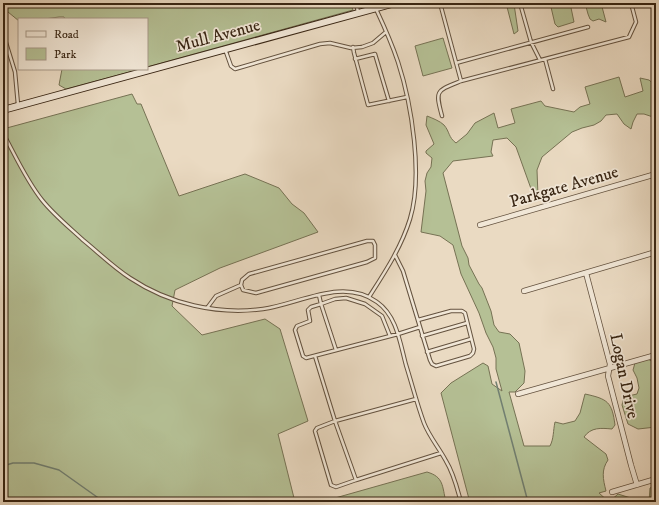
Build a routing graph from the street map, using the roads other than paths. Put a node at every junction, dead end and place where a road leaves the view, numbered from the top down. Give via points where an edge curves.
1 (356, 3) edge
2 (395, 3) edge
3 (440, 3) edge
4 (520, 3) edge
5 (631, 3) edge
6 (376, 8) junction
7 (359, 13) junction
8 (588, 27) dead end
9 (386, 32) junction
10 (3, 33) edge
11 (531, 42) junction
12 (353, 47) junction
13 (224, 49) junction
14 (355, 59) junction
15 (545, 59) junction
16 (540, 60) junction
17 (456, 63) junction
18 (461, 81) junction
19 (4, 89) edge
20 (553, 89) dead end
21 (3, 94) edge
22 (407, 97) junction
23 (389, 101) junction
24 (18, 106) junction
25 (3, 110) edge
26 (442, 116) dead end
27 (3, 133) edge
28 (656, 174) edge
29 (480, 225) dead end
30 (656, 252) edge
31 (395, 255) junction
32 (586, 273) junction
33 (241, 285) junction
34 (524, 292) dead end
35 (319, 295) junction
36 (370, 297) junction
37 (321, 304) junction
38 (206, 308) junction
39 (418, 320) junction
40 (467, 323) junction
41 (420, 327) junction
42 (398, 334) junction
43 (390, 336) junction
44 (422, 336) junction
45 (471, 339) junction
46 (336, 350) junction
47 (427, 352) junction
48 (656, 355) edge
49 (315, 356) junction
50 (610, 368) junction
51 (518, 394) dead end
52 (416, 398) junction
53 (336, 421) junction
54 (441, 453) junction
55 (656, 479) edge
56 (356, 480) junction
57 (637, 484) junction
58 (612, 492) dead end
59 (461, 502) edge

1 - 7 lane
2 - 6 street, Mull Avenue
3 - 17 lane
4 - 11 lane
5 - 15 lane via 636,22 629,37
6 - 7 street, Mull Avenue
6 - 9 lane
7 - 13 street, Mull Avenue
8 - 11 lane
9 - 12 lane via 373,43
9 - 22 lane via 398,62
10 - 24 lane via 15,72
11 - 16 lane
11 - 17 lane
12 - 13 lane via 320,44 235,69 231,66
12 - 14 lane
13 - 24 street, Mull Avenue
14 - 23 lane via 368,105
14 - 23 lane via 375,54
15 - 16 lane
15 - 20 lane
16 - 18 lane
17 - 18 lane
18 - 26 lane via 444,88 438,94
19 - 21 lane
22 - 23 lane
22 - 31 lane via 416,171 410,217
24 - 25 street, Mull Avenue
27 - 38 lane via 42,200 102,257 129,278 154,292 176,301
28 - 29 street, Parkgate Avenue
30 - 32 street
31 - 36 lane
31 - 39 lane via 403,271
32 - 34 street
32 - 50 street, Logan Drive
33 - 33 lane via 242,280 249,274 367,241 373,241 376,245 375,258 367,262 256,293 243,290
33 - 38 lane via 216,296
35 - 36 lane via 353,291
35 - 37 lane
35 - 38 lane via 251,310
36 - 42 lane via 385,308
37 - 43 lane via 346,298 365,304 382,316
37 - 46 lane
37 - 49 lane via 308,310 310,321 297,326 295,330 302,356
39 - 40 lane via 456,310 464,313
39 - 41 lane
40 - 44 lane
40 - 45 lane
41 - 42 lane
41 - 44 lane
42 - 43 lane
42 - 52 lane
43 - 46 lane
44 - 47 lane
45 - 47 lane
45 - 47 lane via 474,349 470,356 436,366 432,364
46 - 49 lane
48 - 50 street
49 - 53 lane
50 - 51 street
50 - 57 street, Logan Drive via 608,376
52 - 53 lane
52 - 54 lane via 424,424
53 - 56 lane
53 - 56 lane via 315,430 331,485 336,487
54 - 56 lane
54 - 59 lane via 456,483
55 - 57 street
57 - 58 street

